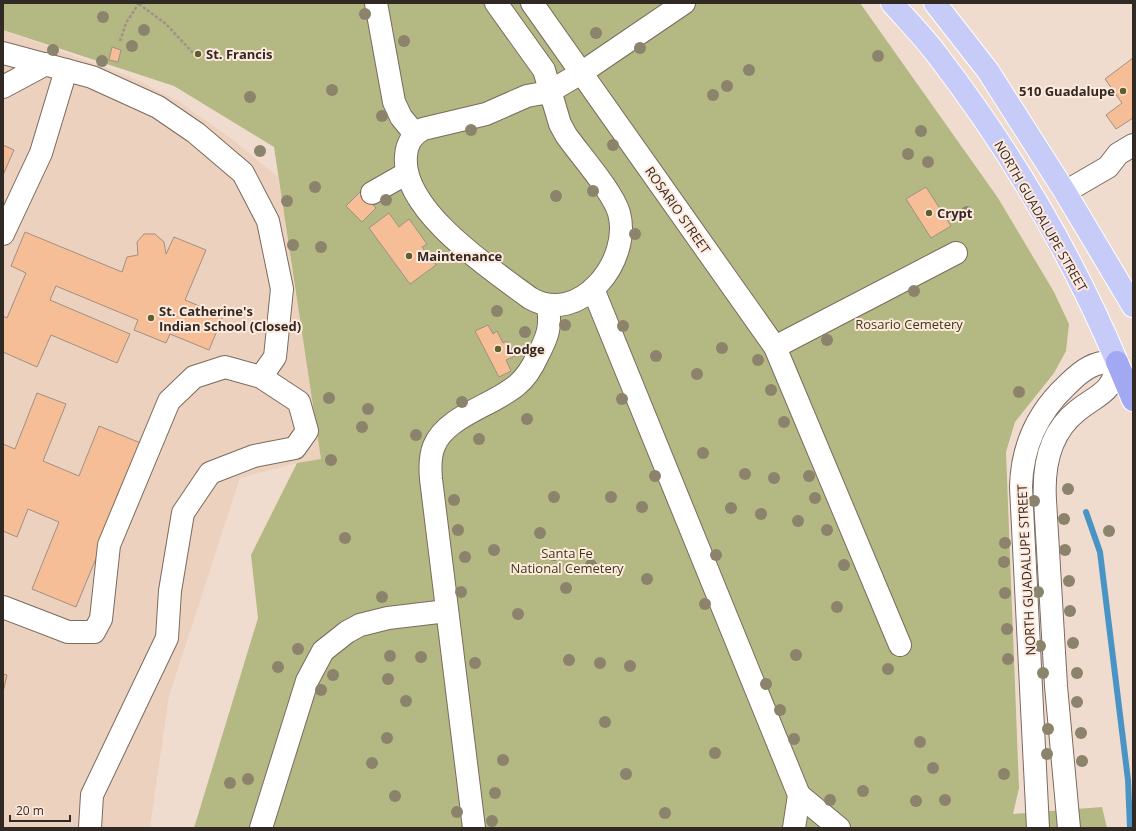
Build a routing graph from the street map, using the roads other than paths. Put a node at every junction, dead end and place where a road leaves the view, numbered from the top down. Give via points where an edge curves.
1 (376, 3) edge
2 (496, 3) edge
3 (532, 3) edge
4 (684, 3) edge
5 (892, 3) edge
6 (935, 3) edge
7 (3, 53) edge
8 (56, 67) junction
9 (581, 73) junction
10 (3, 87) edge
11 (549, 92) junction
12 (415, 134) junction
13 (1133, 145) edge
14 (407, 173) junction
15 (1065, 192) junction
16 (372, 193) dead end
17 (3, 234) edge
18 (956, 253) dead end
19 (594, 289) junction
20 (548, 306) junction
21 (1133, 306) edge
22 (775, 347) junction
23 (1125, 357) edge
24 (260, 377) junction
25 (1133, 400) edge
26 (3, 607) edge
27 (447, 611) junction
28 (900, 645) dead end
29 (1064, 780) junction
30 (1036, 782) junction
31 (798, 795) junction
32 (90, 828) edge
33 (261, 828) edge
34 (474, 828) edge
35 (794, 828) edge
36 (840, 828) edge
37 (1038, 828) edge
38 (1069, 828) edge

1 - 12 street via 394,102 401,117
2 - 11 street via 544,70
3 - 9 street, ROSARIO STREET
4 - 9 street
5 - 23 main road, NORTH GUADALUPE STREET via 938,55 1012,162
6 - 15 main road via 988,71
7 - 8 street
8 - 10 street
8 - 17 street via 41,153
8 - 24 street via 92,77 158,107 196,133 243,173 268,221 282,288 275,357
9 - 11 street
9 - 22 street, ROSARIO STREET
11 - 12 street via 527,96 486,114 433,126
11 - 19 street via 566,135 614,200 619,213 620,238 614,260 602,281
12 - 14 street via 406,152
13 - 15 street via 1118,154 1108,167
14 - 16 street
14 - 20 street via 423,205 460,246 530,298
15 - 21 main road
18 - 22 street
19 - 20 street via 572,302
19 - 31 street
20 - 27 street via 549,333 527,376 509,392 456,421 434,445 431,479
22 - 28 street, ROSARIO STREET
23 - 25 highway
23 - 29 street, NORTH GUADALUPE STREET via 1109,388 1076,411 1058,431 1045,470 1052,638
23 - 30 street, NORTH GUADALUPE STREET via 1089,366 1057,394 1035,425 1023,460 1021,488
24 - 26 street via 225,367 194,377 169,401 109,545 101,619 94,632 68,632
24 - 32 street via 299,402 306,431 295,448 254,456 210,473 183,513 170,591 167,638 92,795
27 - 33 street via 388,618 360,625 347,632 324,652 307,681
27 - 34 street
29 - 30 street
29 - 38 street, NORTH GUADALUPE STREET
30 - 37 street, NORTH GUADALUPE STREET
31 - 35 street
31 - 36 street

